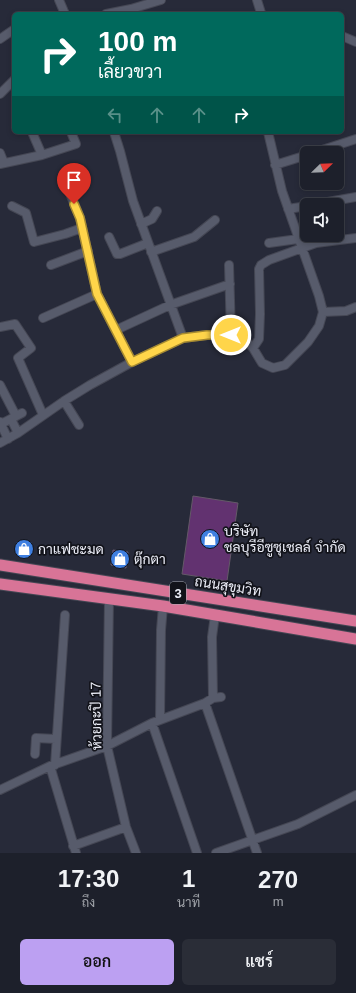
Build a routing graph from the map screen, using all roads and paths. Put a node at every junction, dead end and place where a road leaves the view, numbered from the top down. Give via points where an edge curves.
1 (59, 0) edge
2 (162, 0) edge
3 (257, 0) edge
4 (145, 5) junction
5 (64, 12) edge
6 (116, 12) edge
7 (147, 12) edge
8 (261, 12) edge
9 (12, 31) edge
10 (344, 37) edge
11 (0, 39) edge
12 (356, 42) edge
13 (12, 85) edge
14 (0, 94) edge
15 (33, 134) edge
16 (71, 134) edge
17 (115, 134) edge
18 (268, 134) edge
19 (356, 139) edge
20 (334, 146) edge
21 (0, 153) edge
22 (42, 155) junction
23 (300, 157) edge
24 (2, 164) edge
25 (275, 165) junction
26 (63, 176) dead end
27 (356, 197) edge
28 (344, 199) edge
29 (12, 206) dead end
30 (300, 207) edge
31 (288, 209) junction
32 (157, 211) dead end
33 (215, 220) dead end
34 (141, 224) junction
35 (82, 228) junction
36 (109, 237) dead end
37 (356, 238) edge
38 (298, 239) junction
39 (148, 243) junction
40 (269, 243) dead end
41 (302, 248) junction
42 (88, 251) junction
43 (151, 252) junction
44 (51, 265) dead end
45 (229, 265) dead end
46 (230, 284) junction
47 (97, 294) junction
48 (170, 304) junction
49 (356, 307) edge
50 (323, 312) junction
51 (43, 318) dead end
52 (0, 326) edge
53 (116, 330) junction
54 (231, 335) junction
55 (183, 338) junction
56 (253, 348) junction
57 (132, 362) junction
58 (0, 386) edge
59 (64, 401) junction
60 (43, 415) junction
61 (16, 416) junction
62 (0, 423) edge
63 (79, 425) dead end
64 (18, 433) junction
65 (8, 439) junction
66 (0, 443) edge
67 (0, 565) edge
68 (0, 584) edge
69 (109, 598) junction
70 (163, 606) junction
71 (66, 615) dead end
72 (215, 615) junction
73 (356, 621) edge
74 (356, 639) edge
75 (204, 703) junction
76 (160, 719) junction
77 (152, 723) junction
78 (56, 739) junction
79 (107, 746) junction
80 (35, 754) dead end
81 (52, 765) junction
82 (0, 790) edge
83 (356, 795) edge
84 (126, 827) junction
85 (252, 840) junction
86 (74, 849) edge
87 (136, 853) edge
88 (197, 853) edge
89 (216, 853) edge
90 (256, 853) edge

1 - 5 street
2 - 4 street
3 - 8 street
4 - 6 street
4 - 7 street
9 - 11 street
10 - 12 street
13 - 14 street
15 - 22 street
16 - 22 street via 76,144
17 - 34 street
18 - 25 street
19 - 20 street
21 - 24 street
22 - 24 street
23 - 25 street
25 - 31 street
26 - 35 street
27 - 28 street
29 - 35 street via 26,213 34,242
30 - 31 street
31 - 38 street
32 - 34 street via 152,219
33 - 43 street via 194,237
34 - 39 street
35 - 42 street
36 - 39 street via 117,254
37 - 41 street via 316,243
38 - 40 street
38 - 41 street
39 - 43 street
41 - 50 street
41 - 56 street via 269,260 259,269 259,339
42 - 44 street
42 - 47 street
43 - 48 street
45 - 46 street
46 - 48 street
46 - 54 street
47 - 51 street
47 - 53 street
48 - 53 street
48 - 55 street
49 - 50 street via 346,311
50 - 56 street via 319,326 308,342 285,365 273,368 262,363
52 - 60 street via 15,324 31,348 18,358
53 - 57 street
54 - 55 street
54 - 56 street via 243,338
55 - 57 street
57 - 59 street
58 - 61 street
59 - 60 street
59 - 63 street
60 - 64 street
61 - 62 street
61 - 64 street
62 - 65 street
64 - 65 street
65 - 66 street
67 - 73 highway, ถนนสุขุมวิท / 3
68 - 69 highway, 3
69 - 70 highway, 3
69 - 79 street, ห้วยกะปิ 17
70 - 72 highway, 3
70 - 76 street
71 - 78 street
72 - 74 highway, 3
72 - 75 street via 212,637 217,697
75 - 76 street
75 - 85 street
76 - 77 street
77 - 79 street
77 - 88 street
78 - 80 street via 36,738
78 - 81 street
79 - 81 street
79 - 84 street, ห้วยกะปิ 17
81 - 82 street
81 - 86 street
83 - 85 street via 298,824
84 - 86 street
84 - 87 street, ห้วยกะปิ 17
85 - 89 street
85 - 90 street

